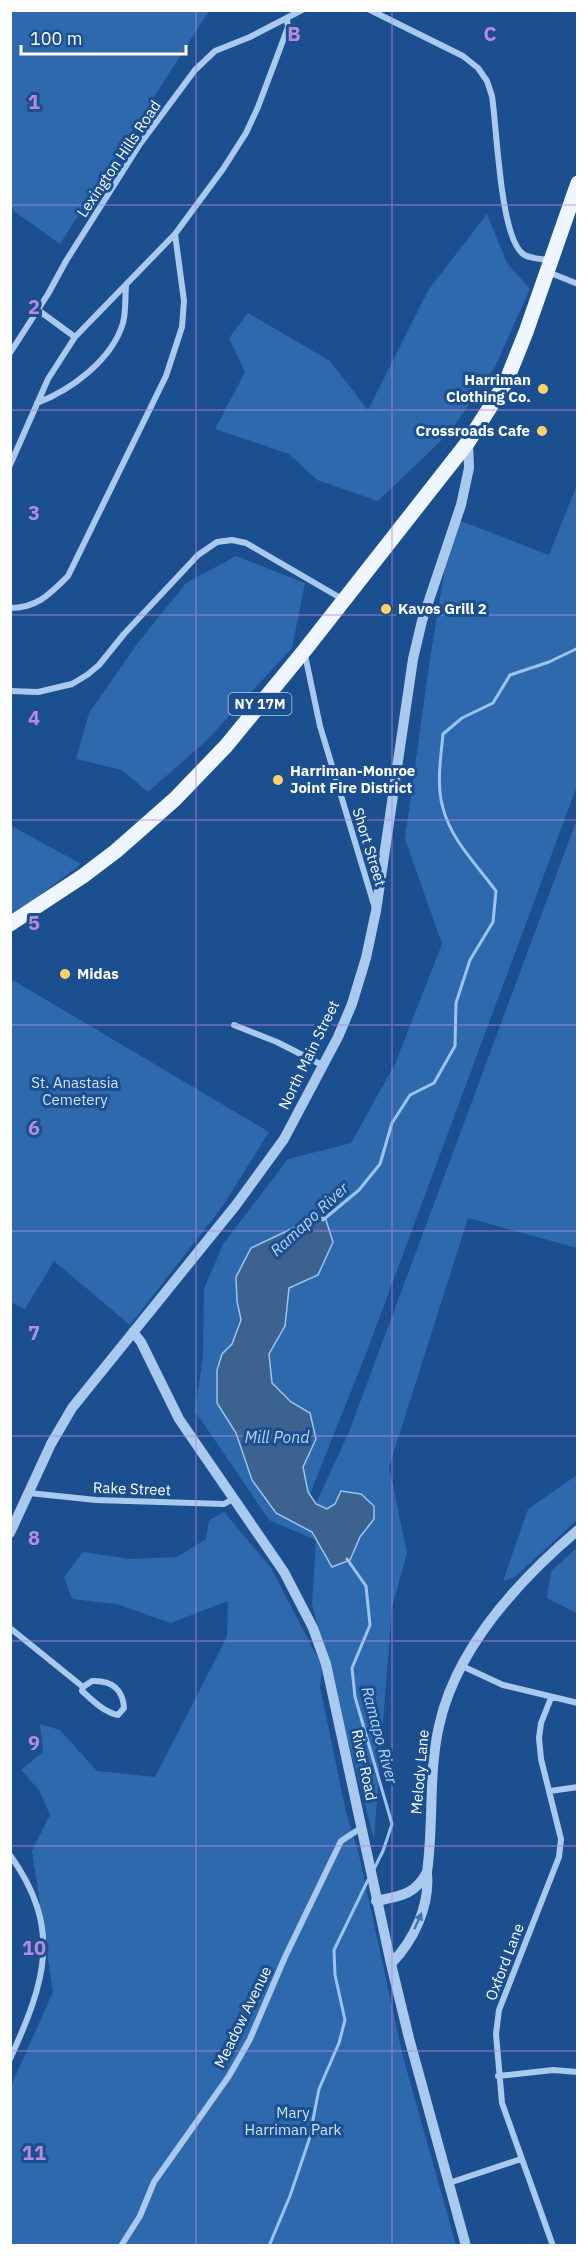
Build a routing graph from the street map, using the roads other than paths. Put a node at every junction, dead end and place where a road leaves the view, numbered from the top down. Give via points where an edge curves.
1 (302, 10) edge
2 (370, 10) edge
3 (287, 20) junction
4 (578, 183) edge
5 (175, 234) junction
6 (549, 266) junction
7 (578, 284) edge
8 (126, 286) junction
9 (38, 310) junction
10 (75, 337) junction
11 (10, 353) edge
12 (37, 403) junction
13 (468, 442) junction
14 (10, 465) edge
15 (344, 600) junction
16 (10, 608) edge
17 (304, 651) junction
18 (10, 691) edge
19 (376, 910) junction
20 (10, 924) edge
21 (234, 1026) dead end
22 (324, 1066) junction
23 (133, 1332) junction
24 (29, 1493) junction
25 (233, 1499) junction
26 (578, 1530) edge
27 (10, 1533) edge
28 (10, 1628) edge
29 (462, 1666) junction
30 (83, 1687) junction
31 (551, 1698) junction
32 (578, 1703) edge
33 (578, 1787) edge
34 (550, 1791) junction
35 (361, 1828) junction
36 (10, 1855) edge
37 (428, 1872) junction
38 (376, 1900) junction
39 (391, 1964) junction
40 (10, 2059) edge
41 (578, 2072) edge
42 (498, 2076) junction
43 (521, 2159) junction
44 (449, 2183) junction
45 (121, 2246) edge
46 (466, 2246) edge
47 (553, 2246) edge

1 - 3 street, Lexington Hills Road
2 - 6 street via 463,56 478,68 492,96 509,229 524,255
3 - 5 street via 288,27 246,133
3 - 9 street, Lexington Hills Road via 215,51 195,70 140,144
4 - 6 main road, NY 17M
5 - 8 street
5 - 16 street via 184,301 182,327 166,376 68,576 36,604
6 - 7 street
6 - 13 main road, NY 17M via 506,382
8 - 10 street
8 - 12 street via 124,321 107,352 66,390
9 - 10 street
9 - 11 street, Lexington Hills Road
10 - 12 street
12 - 14 street
13 - 15 main road, NY 17M
13 - 19 street, North Main Street via 470,468 461,505 413,659
15 - 17 main road, NY 17M
15 - 18 street via 246,543 217,542 198,555 87,675 72,684 38,692
17 - 19 street, Short Street via 320,726
17 - 20 main road, NY 17M via 226,746 175,799 82,876
19 - 22 street, North Main Street via 352,1004
21 - 22 street
22 - 23 street, North Main Street via 284,1139
23 - 24 street, North Main Street via 72,1408
23 - 25 street, River Road via 178,1419
24 - 25 street, Rake Street via 224,1504
24 - 27 street, North Main Street
25 - 35 street, River Road via 284,1572 313,1628 326,1664
26 - 29 street, Melody Lane via 547,1556 490,1620
28 - 30 street
29 - 31 street via 503,1684
29 - 37 street, Melody Lane via 439,1726
30 - 30 street via 102,1681 114,1686 123,1697 124,1708 118,1715 111,1713 82,1691
31 - 32 street
31 - 34 street, Oxford Lane via 539,1738
33 - 34 street
34 - 42 street, Oxford Lane via 561,1839 559,1857 499,2010
35 - 38 street, River Road
35 - 45 street, Meadow Avenue via 341,1841 250,2039 229,2076 154,2182 140,2216
36 - 40 street via 36,1899 42,1924 43,1962 34,2003
37 - 38 street via 421,1885 411,1892
39 -> 37 street, Melody Lane via 404,1950 424,1908
38 - 39 street, River Road
39 - 44 street, River Road
41 - 42 street via 553,2070
42 - 43 street, Oxford Lane via 502,2103
43 - 44 street
43 - 47 street, Oxford Lane
44 - 46 street, River Road

